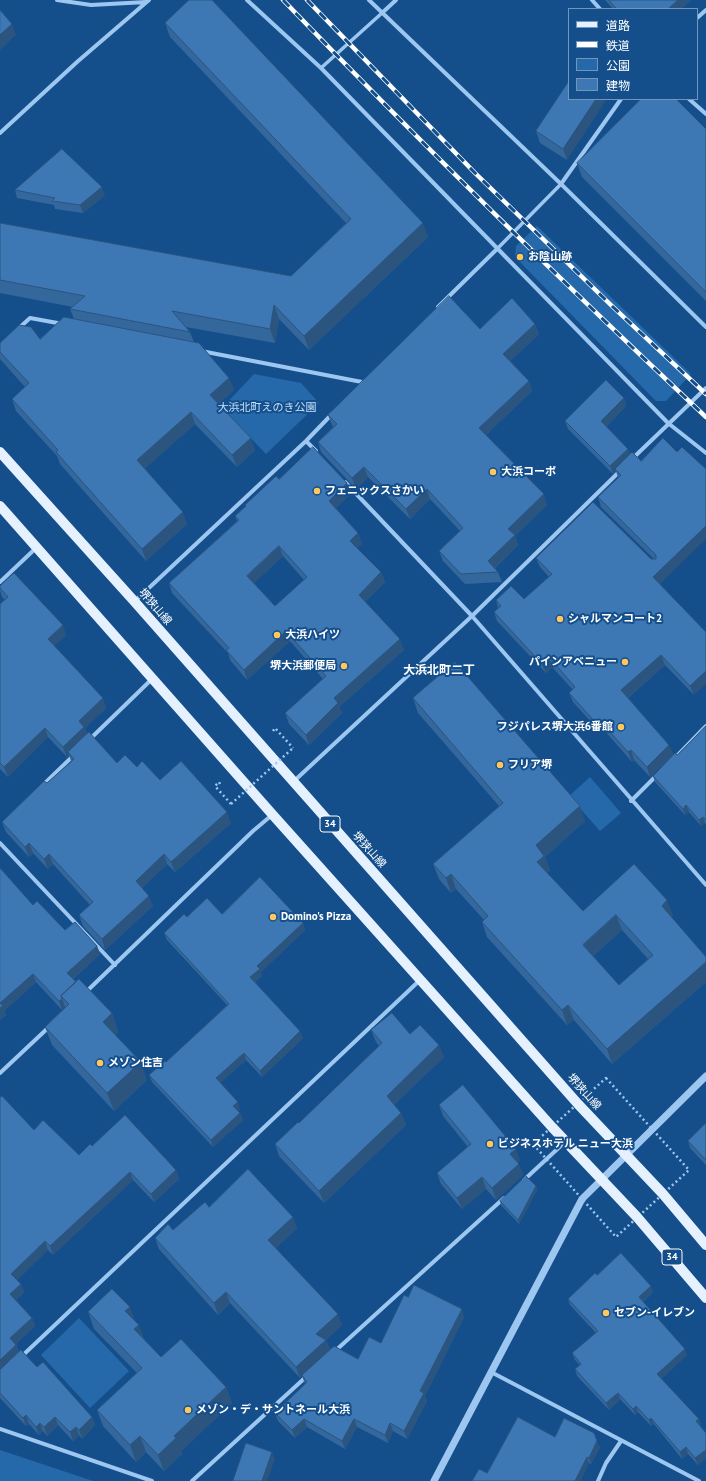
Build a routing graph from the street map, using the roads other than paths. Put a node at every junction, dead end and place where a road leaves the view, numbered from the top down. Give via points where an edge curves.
1 (57, 0) edge
2 (246, 0) edge
3 (369, 0) edge
4 (396, 0) edge
5 (592, 0) edge
6 (148, 1) edge
7 (599, 8) edge
8 (706, 10) edge
9 (382, 13) junction
10 (698, 17) edge
11 (321, 68) junction
12 (620, 100) edge
13 (690, 100) edge
14 (706, 114) edge
15 (0, 133) edge
16 (561, 184) junction
17 (497, 249) junction
18 (435, 310) edge
19 (69, 325) edge
20 (706, 327) edge
21 (15, 331) edge
22 (192, 349) edge
23 (368, 376) edge
24 (362, 382) junction
25 (357, 387) edge
26 (706, 388) edge
27 (337, 408) edge
28 (668, 424) junction
29 (306, 441) junction
30 (0, 452) edge
31 (706, 453) edge
32 (322, 458) edge
33 (629, 462) edge
34 (623, 467) edge
35 (344, 480) edge
36 (0, 506) edge
37 (36, 547) junction
38 (0, 582) edge
39 (134, 601) junction
40 (472, 616) junction
41 (152, 680) junction
42 (706, 726) edge
43 (84, 745) edge
44 (78, 750) edge
45 (674, 758) edge
46 (658, 774) edge
47 (292, 782) junction
48 (39, 789) edge
49 (631, 801) junction
50 (272, 814) junction
51 (0, 843) edge
52 (706, 885) edge
53 (116, 965) junction
54 (421, 980) junction
55 (81, 997) edge
56 (52, 1024) edge
57 (0, 1073) edge
58 (706, 1076) edge
59 (566, 1141) junction
60 (626, 1155) junction
61 (602, 1179) junction
62 (523, 1181) edge
63 (511, 1192) edge
64 (706, 1245) edge
65 (706, 1298) edge
66 (328, 1358) edge
67 (17, 1360) edge
68 (491, 1372) junction
69 (310, 1374) edge
70 (0, 1429) edge
71 (621, 1441) junction
72 (152, 1481) edge
73 (192, 1481) edge
74 (434, 1481) edge
75 (598, 1481) edge
76 (699, 1481) edge

1 - 6 street via 91,5
2 - 11 street
3 - 9 street
4 - 9 street
5 - 7 street
6 - 15 street
8 - 10 street
9 - 11 street
9 - 16 street
11 - 17 street
12 - 16 street
13 - 14 street
16 - 17 street
16 - 20 street
17 - 18 street
17 - 28 street
19 - 21 street via 30,318
22 - 24 street
23 - 24 street
24 - 25 street
26 - 28 street
27 - 29 street
28 - 31 street
28 - 33 street
29 - 32 street
29 - 39 street
30 - 39 main road, 堺狭山線 / 34
34 - 40 street
35 - 40 street
36 - 37 main road, 34
37 - 38 street
37 - 41 main road, 34
39 - 47 main road, 堺狭山線 / 34
40 - 47 street
40 - 49 street
41 - 43 street
41 - 50 main road, 34
42 - 45 street
44 - 48 street
46 - 49 street
47 - 60 main road, 堺狭山線 / 34
49 - 52 street
50 - 53 street
50 - 54 main road, 34
51 - 53 street
53 - 55 street
54 - 59 main road, 34
54 - 67 street
56 - 57 street
58 - 60 street
59 - 61 main road, 34
59 - 62 street
60 - 61 street
60 - 64 main road, 堺狭山線 / 34
61 - 65 main road, 34
61 - 68 street via 582,1199
63 - 66 street
68 - 71 street
68 - 74 street
69 - 73 street
70 - 72 street
71 - 75 street via 606,1463
71 - 76 street

